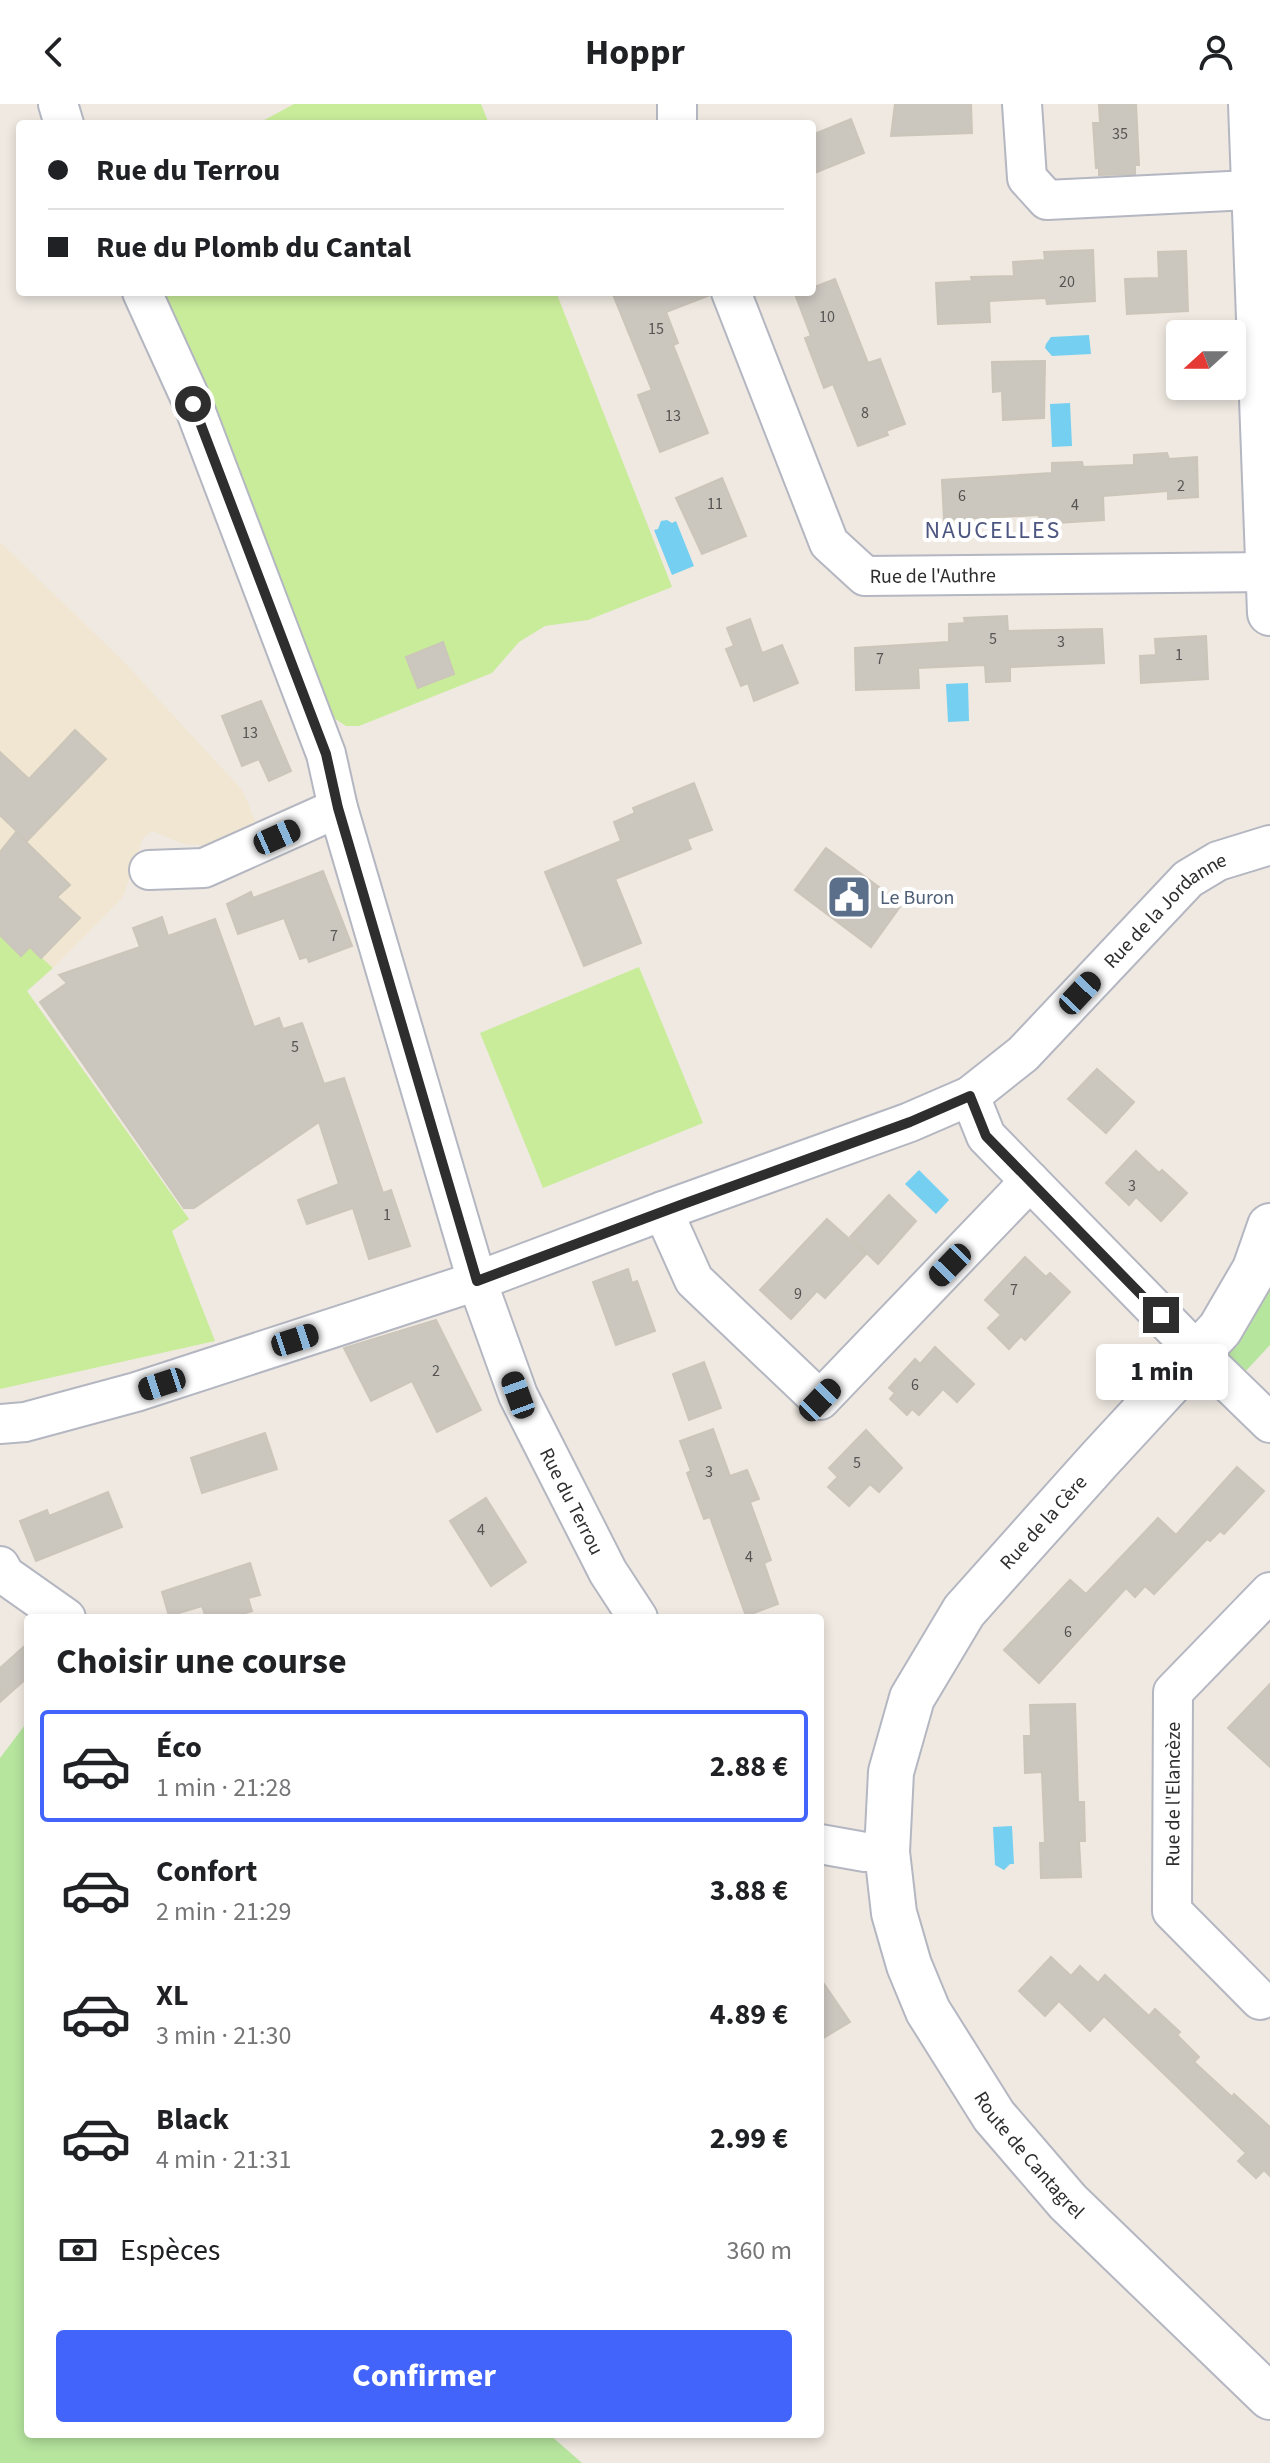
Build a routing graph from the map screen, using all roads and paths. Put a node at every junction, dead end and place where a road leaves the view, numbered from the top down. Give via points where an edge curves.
1 (1022, 104) edge
2 (1251, 104) edge
3 (1262, 190) edge
4 (144, 296) edge
5 (733, 296) edge
6 (1270, 572) edge
7 (1270, 613) edge
8 (338, 808) junction
9 (1270, 845) edge
10 (149, 870) dead end
11 (970, 1096) junction
12 (1030, 1181) junction
13 (663, 1211) junction
14 (1270, 1226) edge
15 (477, 1281) junction
16 (1198, 1353) junction
17 (1270, 1423) edge
18 (0, 1424) edge
19 (0, 1566) edge
20 (1270, 1592) edge
21 (60, 1614) edge
22 (635, 1614) edge
23 (824, 1845) edge
24 (887, 1852) junction
25 (1260, 2000) dead end
26 (1270, 2397) edge

1 - 3 street via 1027,178 1047,200
2 - 3 street
3 - 6 street
4 - 8 street, Rue du Terrou via 193,404 321,739
5 - 6 street, Rue de l'Authre via 829,543 865,576
6 - 7 street
8 - 10 street via 204,868
8 - 15 street, Rue du Terrou
9 - 11 street, Rue de la Jordanne via 1218,861 1188,879 1023,1054
11 - 12 street via 986,1136
11 - 13 street, Rue de la Jordanne
12 - 13 street via 820,1400 694,1280
12 - 16 street
13 - 15 street, Rue de la Jordanne
14 - 16 street, Rue de la Cère via 1255,1269 1220,1329
15 - 18 street, Rue de la Jordanne via 136,1392
15 - 22 street, Rue du Terrou via 518,1395 608,1572
16 - 17 street
16 - 24 street, Rue de la Cère via 964,1611 912,1698 891,1772
19 - 21 street
20 - 25 street, Rue de l'Elancèze via 1173,1692 1172,1911
23 - 24 street
24 - 26 street, Route de Cantagrel via 894,1913 909,1965 928,2011 994,2116 1068,2202

